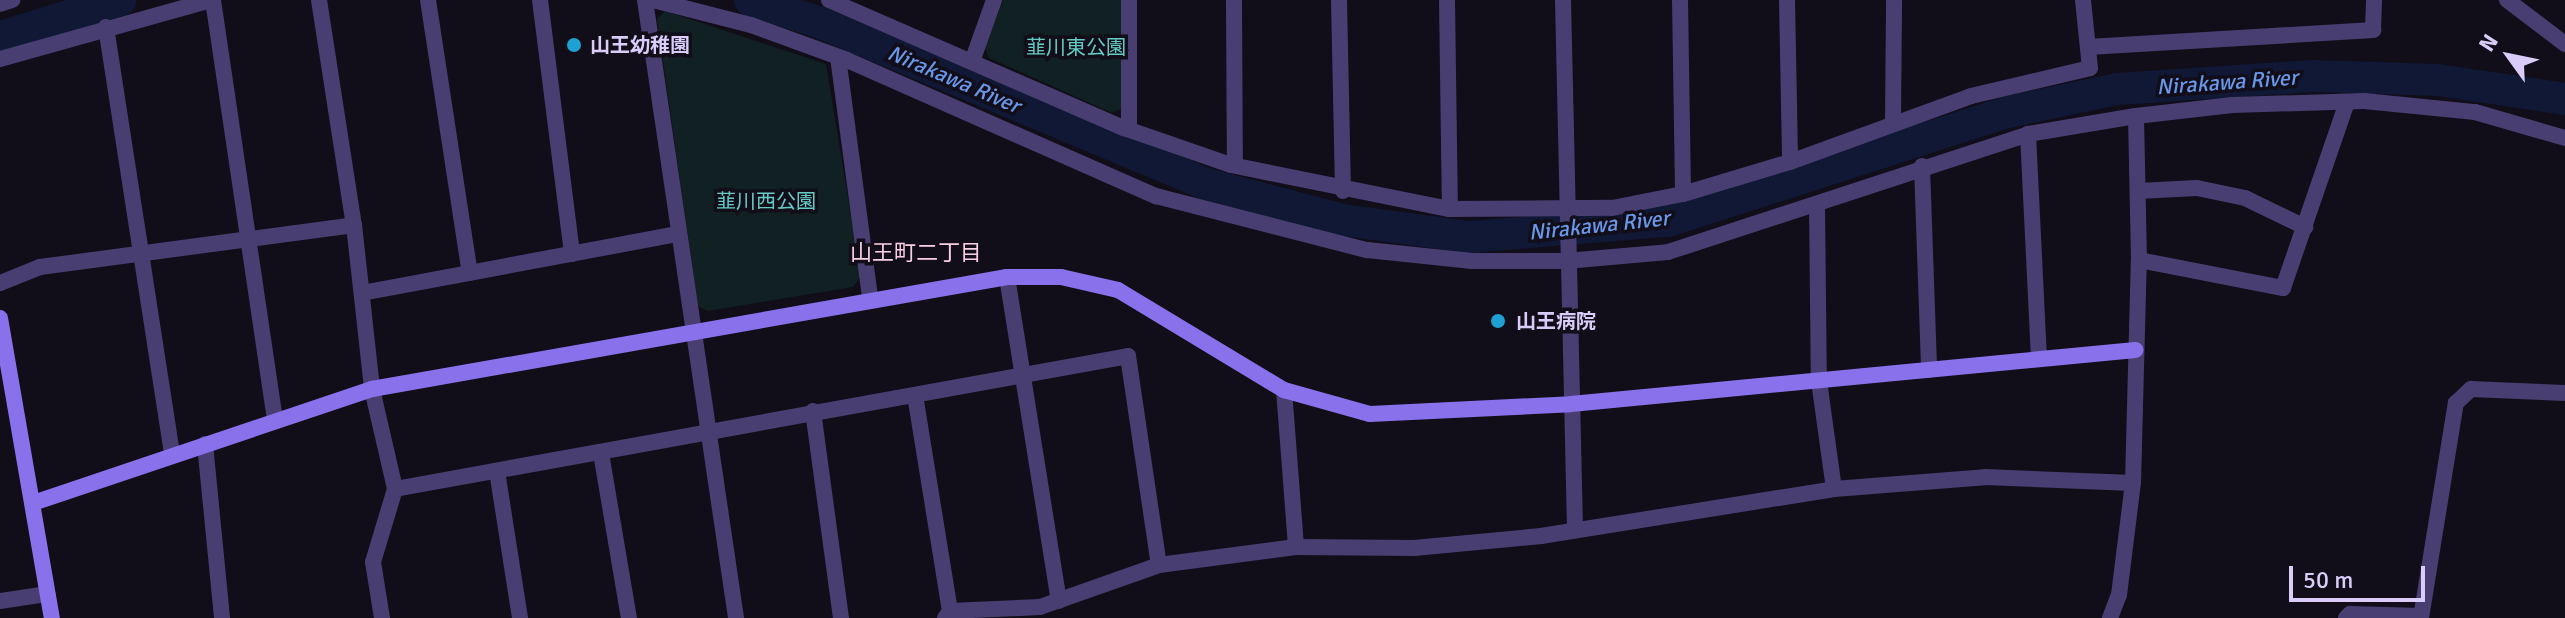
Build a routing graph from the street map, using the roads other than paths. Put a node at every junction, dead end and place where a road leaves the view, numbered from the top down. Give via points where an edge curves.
1 (12, 0) edge
2 (212, 0) edge
3 (319, 0) edge
4 (428, 0) edge
5 (540, 0) edge
6 (645, 0) edge
7 (653, 0) edge
8 (829, 0) edge
9 (994, 0) edge
10 (1129, 0) edge
11 (1234, 0) edge
12 (1339, 0) edge
13 (1447, 0) edge
14 (1563, 0) edge
15 (1680, 0) edge
16 (1787, 0) edge
17 (1894, 0) edge
18 (2083, 0) edge
19 (2374, 0) edge
20 (2507, 0) edge
21 (0, 4) edge
22 (106, 27) junction
23 (2565, 44) edge
24 (2088, 47) junction
25 (838, 57) junction
26 (0, 59) edge
27 (973, 59) junction
28 (2347, 102) junction
29 (2136, 116) junction
30 (1893, 122) junction
31 (1129, 129) junction
32 (2028, 134) junction
33 (2565, 138) edge
34 (1790, 162) junction
35 (1235, 165) junction
36 (1922, 166) junction
37 (1343, 191) junction
38 (2138, 191) junction
39 (1683, 194) junction
40 (1817, 204) junction
41 (1450, 209) junction
42 (1565, 210) junction
43 (354, 225) junction
44 (2305, 227) junction
45 (677, 234) junction
46 (249, 239) junction
47 (141, 254) junction
48 (572, 254) junction
49 (1566, 256) junction
50 (2139, 260) junction
51 (470, 273) junction
52 (1007, 277) junction
53 (0, 283) edge
54 (362, 293) junction
55 (870, 298) junction
56 (0, 318) edge
57 (691, 331) junction
58 (2135, 350) junction
59 (2039, 359) junction
60 (1929, 370) junction
61 (1021, 375) junction
62 (1819, 381) junction
63 (372, 389) junction
64 (1284, 390) junction
65 (2565, 393) edge
66 (915, 395) junction
67 (1571, 404) junction
68 (813, 411) junction
69 (275, 421) junction
70 (707, 434) junction
71 (205, 444) junction
72 (601, 453) junction
73 (172, 455) junction
74 (497, 471) junction
75 (2133, 483) junction
76 (395, 489) junction
77 (1834, 489) junction
78 (33, 503) junction
79 (1575, 530) junction
80 (1296, 547) junction
81 (1159, 565) junction
82 (47, 594) junction
83 (0, 601) edge
84 (1059, 601) junction
85 (949, 616) edge
86 (2421, 617) edge
87 (52, 618) edge
88 (222, 618) edge
89 (382, 618) edge
90 (520, 618) edge
91 (629, 618) edge
92 (736, 618) edge
93 (841, 618) edge
94 (2110, 618) edge
95 (2346, 618) edge

1 - 21 street
2 - 22 street
2 - 46 street
3 - 43 street
4 - 51 street
5 - 48 street
6 - 45 street
7 - 25 street via 751,25
8 - 27 street
9 - 27 street
10 - 31 street
11 - 35 street
12 - 37 street
13 - 41 street
14 - 42 street
15 - 39 street
16 - 34 street
17 - 30 street
18 - 24 street
19 - 24 street via 2373,30
20 - 23 street
22 - 26 street
22 - 47 street
24 - 30 street via 2090,68 1971,96
25 - 49 street via 1156,196 1367,250 1472,261
25 - 55 street
27 - 31 street
28 - 29 street via 2232,105
28 - 33 street via 2475,112
28 - 44 street
29 - 32 street
29 - 38 street
30 - 34 street
31 - 35 street
32 - 36 street
32 - 59 street
34 - 39 street
35 - 37 street
36 - 40 street
36 - 60 street
37 - 41 street
38 - 44 street via 2197,188 2245,198
38 - 50 street
39 - 42 street via 1612,208
40 - 49 street via 1668,252
40 - 62 street
41 - 42 street
42 - 49 street
43 - 46 street
43 - 54 street
44 - 50 street via 2283,288
45 - 48 street
45 - 57 street
46 - 47 street
46 - 69 street
47 - 53 street via 40,267
47 - 73 street
48 - 51 street
49 - 67 street
50 - 58 street
51 - 54 street
52 - 55 street
52 - 61 street
52 - 64 street via 1061,277 1118,290
54 - 63 street
55 - 57 street
56 - 78 street
57 - 63 street
57 - 70 street
58 - 59 street
58 - 75 street
59 - 60 street
60 - 62 street
61 - 66 street
61 - 81 street via 1128,356
61 - 84 street
62 - 67 street
62 - 77 street
63 - 69 street
63 - 76 street
64 - 67 street via 1370,414
64 - 80 street
65 - 86 street via 2471,389 2456,403
66 - 68 street
66 - 85 street
67 - 79 street
68 - 70 street
68 - 93 street
69 - 71 street
70 - 72 street
70 - 92 street
71 - 73 street
71 - 88 street
72 - 74 street
72 - 91 street
73 - 78 street
74 - 76 street
74 - 90 street
75 - 77 street via 1985,477
75 - 94 street via 2119,595
76 - 89 street via 373,562
77 - 79 street
78 - 82 street
79 - 80 street via 1414,548
80 - 81 street
81 - 84 street
82 - 83 street
82 - 87 street
84 - 85 street
86 - 95 street

